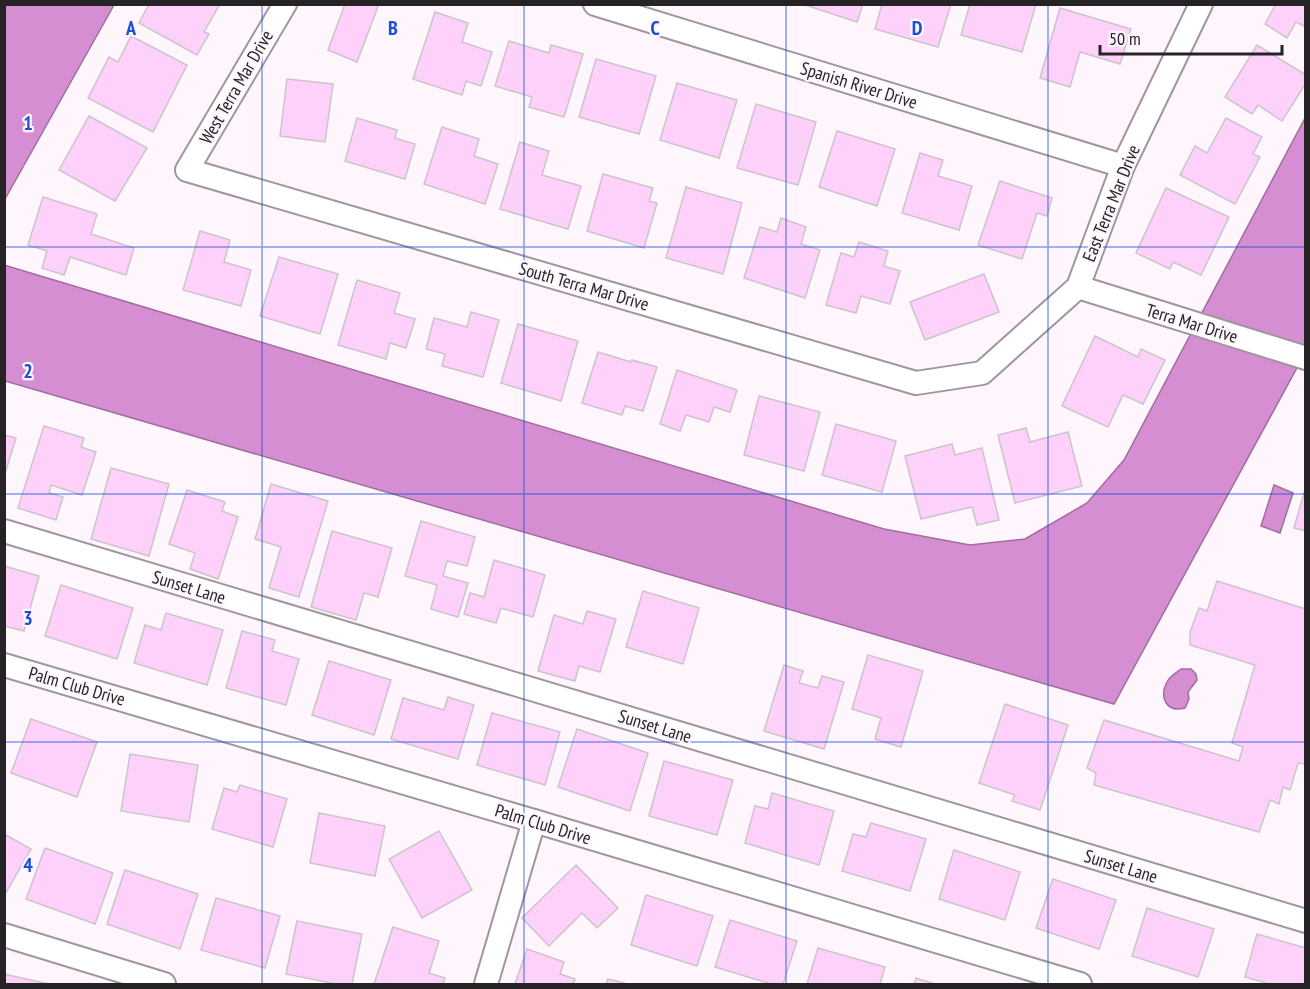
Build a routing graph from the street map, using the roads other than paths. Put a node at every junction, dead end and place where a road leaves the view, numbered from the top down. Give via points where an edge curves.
1 (285, 4) edge
2 (596, 4) edge
3 (1201, 4) edge
4 (1123, 166) junction
5 (187, 170) joint
6 (1078, 286) junction
7 (1305, 358) edge
8 (982, 373) joint
9 (4, 531) edge
10 (4, 665) edge
11 (534, 821) junction
12 (1305, 921) edge
13 (4, 935) edge
14 (164, 984) edge
15 (486, 984) edge
16 (1080, 984) edge

1 - 5 street, West Terra Mar Drive
2 - 4 street, Spanish River Drive
3 - 4 street, East Terra Mar Drive
4 - 6 street, East Terra Mar Drive
5 - 8 street, South Terra Mar Drive via 916,383
6 - 7 street, Terra Mar Drive
6 - 8 street, East Terra Mar Drive
9 - 12 street, Sunset Lane
10 - 11 street, Palm Club Drive
11 - 15 street
11 - 16 street, Palm Club Drive
13 - 14 street

